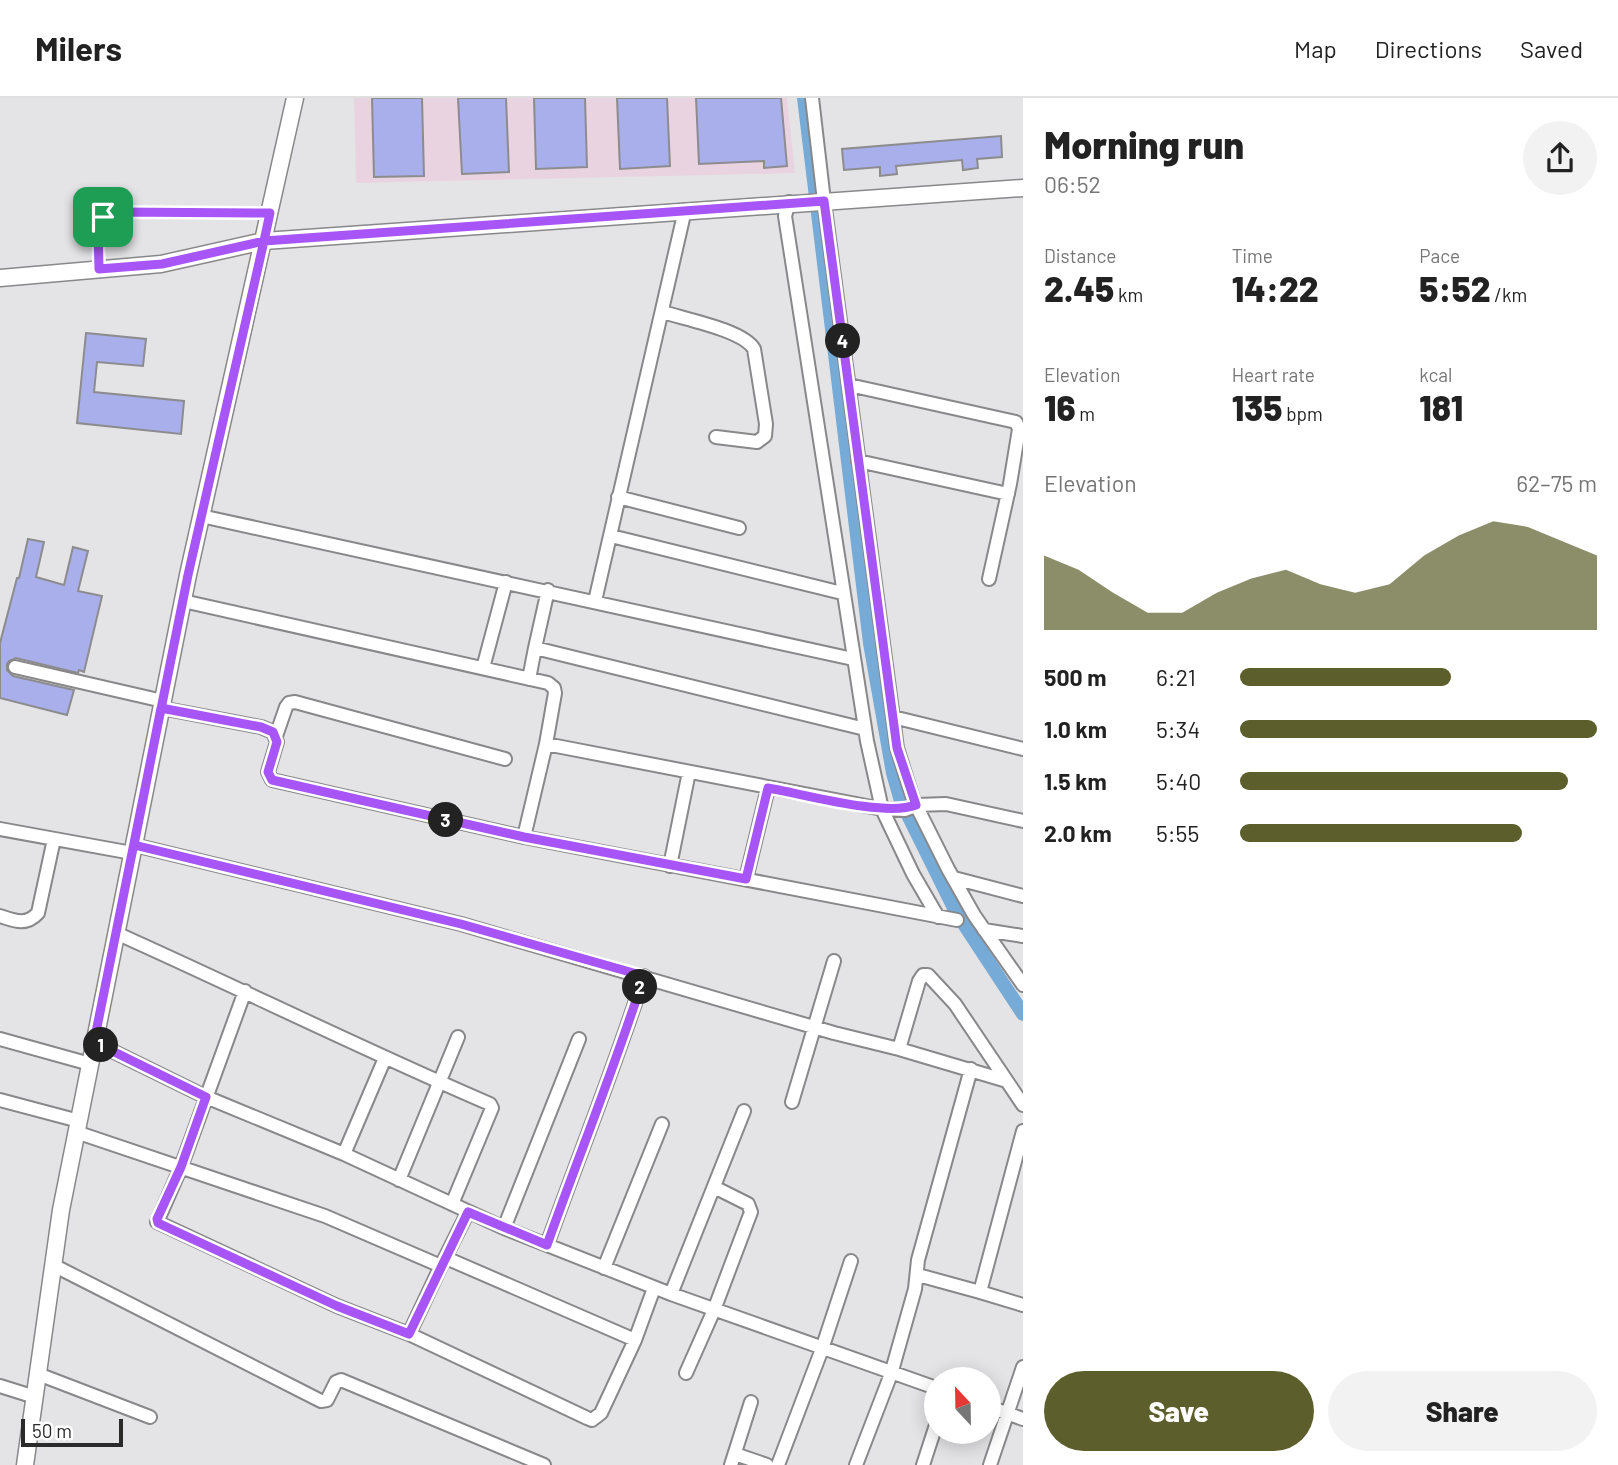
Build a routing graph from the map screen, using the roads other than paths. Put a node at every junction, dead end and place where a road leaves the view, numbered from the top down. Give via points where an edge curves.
1 (295, 98) edge
2 (812, 98) edge
3 (1023, 188) edge
4 (822, 201) junction
5 (789, 202) junction
6 (685, 210) junction
7 (270, 213) junction
8 (264, 241) junction
9 (99, 269) junction
10 (0, 278) edge
11 (663, 312) junction
12 (849, 385) junction
13 (716, 437) dead end
14 (858, 461) junction
15 (1007, 494) junction
16 (618, 497) junction
17 (201, 516) junction
18 (739, 528) dead end
19 (611, 536) junction
20 (989, 579) dead end
21 (506, 582) junction
22 (548, 590) junction
23 (842, 593) junction
24 (183, 601) junction
25 (595, 601) junction
26 (535, 648) junction
27 (853, 659) junction
28 (15, 667) dead end
29 (483, 668) junction
30 (529, 679) junction
31 (162, 705) junction
32 (893, 717) junction
33 (864, 729) junction
34 (276, 736) junction
35 (546, 744) junction
36 (1023, 749) edge
37 (505, 759) dead end
38 (689, 772) junction
39 (768, 788) junction
40 (916, 805) junction
41 (882, 809) junction
42 (1023, 821) edge
43 (0, 829) edge
44 (524, 837) junction
45 (54, 839) junction
46 (133, 849) junction
47 (670, 866) junction
48 (954, 878) junction
49 (746, 879) junction
50 (1023, 896) edge
51 (0, 916) edge
52 (938, 917) junction
53 (967, 917) junction
54 (984, 930) junction
55 (116, 933) junction
56 (1023, 936) edge
57 (834, 961) dead end
58 (1016, 966) edge
59 (644, 976) junction
60 (1023, 985) edge
61 (245, 991) junction
62 (815, 1027) junction
63 (458, 1037) dead end
64 (0, 1039) edge
65 (579, 1039) dead end
66 (94, 1042) junction
67 (899, 1049) junction
68 (385, 1058) junction
69 (90, 1064) junction
70 (971, 1069) junction
71 (1007, 1081) junction
72 (440, 1083) junction
73 (206, 1097) junction
74 (0, 1100) edge
75 (792, 1102) dead end
76 (1023, 1105) edge
77 (744, 1111) dead end
78 (662, 1124) dead end
79 (77, 1126) junction
80 (1023, 1131) edge
81 (344, 1154) junction
82 (181, 1167) junction
83 (399, 1180) junction
84 (714, 1187) junction
85 (452, 1204) junction
86 (468, 1212) junction
87 (504, 1228) junction
88 (547, 1245) junction
89 (851, 1261) dead end
90 (443, 1262) junction
91 (53, 1265) junction
92 (604, 1268) junction
93 (918, 1275) junction
94 (654, 1288) junction
95 (980, 1292) junction
96 (671, 1294) junction
97 (1023, 1306) edge
98 (714, 1310) junction
99 (409, 1334) junction
100 (635, 1340) junction
101 (822, 1349) junction
102 (1023, 1367) edge
103 (685, 1373) dead end
104 (38, 1374) junction
105 (891, 1374) junction
106 (924, 1384) edge
107 (0, 1386) edge
108 (35, 1397) junction
109 (751, 1402) dead end
110 (1001, 1411) edge
111 (1008, 1414) junction
112 (150, 1416) dead end
113 (1023, 1419) edge
114 (930, 1444) edge
115 (733, 1460) edge
116 (25, 1465) edge
117 (544, 1465) edge
118 (767, 1465) edge
119 (778, 1465) edge
120 (856, 1465) edge
121 (923, 1465) edge
122 (990, 1465) edge

1 - 7 main road
2 - 4 street
3 - 4 main road
4 - 5 main road
4 - 12 street
5 - 6 main road
5 - 23 street via 785,216
6 - 8 main road
6 - 11 street
7 - 8 main road
7 - 9 lane via 108,213 98,228
8 - 9 main road via 162,264
8 - 17 main road
9 - 10 main road
11 - 13 street via 738,335 754,349 765,436 757,442
11 - 16 street
12 - 14 street
12 - 15 street via 1016,422
14 - 15 street
14 - 32 street
15 - 20 street
16 - 18 street
16 - 19 street
17 - 21 street
17 - 24 main road
19 - 23 street
19 - 25 street
21 - 22 street
21 - 29 street
22 - 25 street
22 - 26 street
23 - 27 street
24 - 29 street
24 - 31 main road
25 - 27 street
26 - 30 street
26 - 33 street
27 - 33 street
28 - 31 street
29 - 30 street
30 - 35 street via 554,688
31 - 34 street via 261,727
31 - 46 main road
32 - 36 street
32 - 40 street via 897,748
33 - 41 street
34 - 37 street via 286,707 295,702
34 - 44 street via 268,768 272,780
35 - 38 street
35 - 44 street
38 - 39 street
38 - 47 street
39 - 41 street
39 - 49 street
40 - 41 street via 905,810
40 - 42 street via 946,804
40 - 48 street
41 - 52 street
43 - 45 street
44 - 47 street
45 - 46 street
45 - 51 street via 38,913 24,922
46 - 55 main road
46 - 59 street via 461,924
47 - 49 street
48 - 50 street
48 - 53 street
49 - 52 street
52 - 53 street
53 - 54 street
54 - 56 street
54 - 58 street
55 - 61 street
55 - 66 main road
57 - 62 street
58 - 60 street
59 - 62 street
59 - 88 street
61 - 68 street
61 - 73 street
62 - 67 street
62 - 75 street
63 - 72 street
64 - 69 street
65 - 87 street
66 - 69 main road
66 - 73 street
67 - 70 street
67 - 71 street via 919,981 928,975 956,1004
68 - 72 street
68 - 81 street
69 - 79 main road
70 - 71 street
70 - 93 street via 918,1260
71 - 76 street
72 - 83 street
72 - 85 street via 492,1108
73 - 81 street
73 - 82 street
74 - 79 street
77 - 84 street
78 - 92 street
79 - 82 street
79 - 91 main road
80 - 95 street
81 - 83 street
82 - 90 street
82 - 99 street via 158,1223 337,1306
83 - 85 street
84 - 96 street
84 - 98 street via 751,1209
85 - 86 street
86 - 87 street
86 - 90 street
87 - 88 street
88 - 92 street
89 - 101 street
90 - 99 street
90 - 100 street
91 - 104 main road
91 - 117 street via 321,1401 327,1400 335,1382 341,1380
92 - 94 street
93 - 95 street
93 - 105 street
94 - 96 street
94 - 100 street
95 - 97 street
96 - 98 street
98 - 101 street
98 - 103 street
99 - 100 street via 592,1420 601,1413
101 - 105 street
101 - 119 street
102 - 111 street
104 - 108 main road
104 - 112 street
105 - 106 street
105 - 120 street
107 - 108 street
108 - 116 main road
109 - 115 street
110 - 111 street
111 - 113 street
111 - 122 street
114 - 121 street
115 - 118 street

